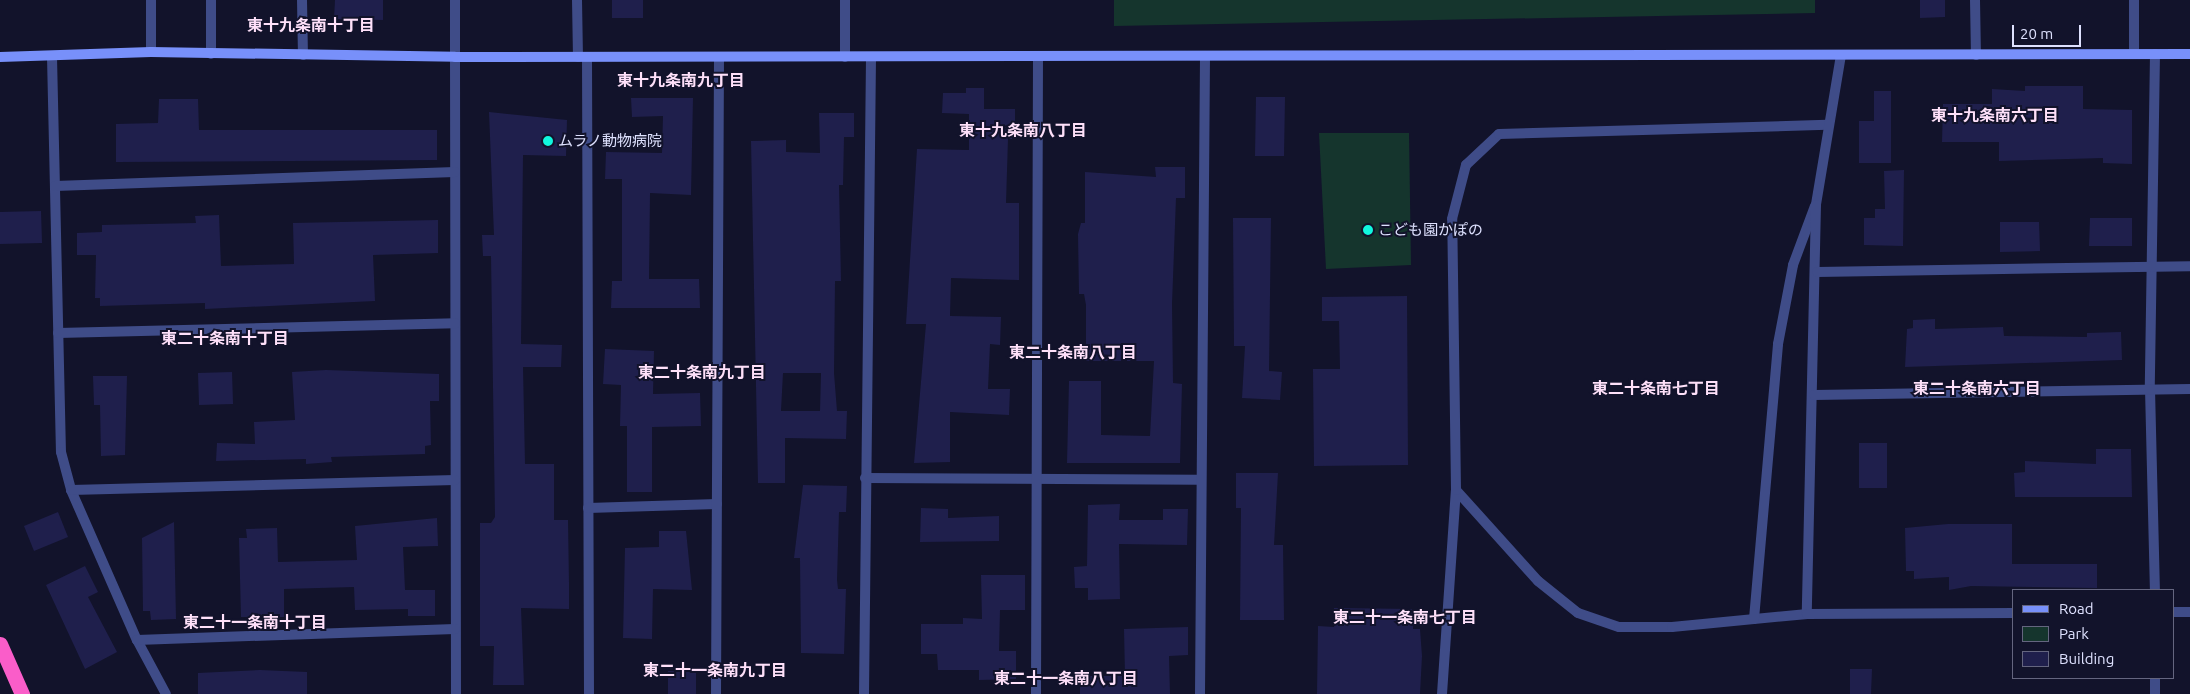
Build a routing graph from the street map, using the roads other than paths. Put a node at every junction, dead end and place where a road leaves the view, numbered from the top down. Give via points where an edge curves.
1 (151, 0) edge
2 (211, 0) edge
3 (302, 0) edge
4 (455, 0) edge
5 (577, 0) edge
6 (844, 0) edge
7 (1975, 0) edge
8 (2134, 0) edge
9 (151, 52) junction
10 (211, 54) junction
11 (1976, 54) junction
12 (2134, 54) junction
13 (2154, 54) junction
14 (2190, 54) edge
15 (303, 55) junction
16 (1841, 55) junction
17 (0, 56) edge
18 (1205, 56) junction
19 (52, 57) junction
20 (455, 57) junction
21 (582, 57) junction
22 (718, 57) junction
23 (845, 57) junction
24 (871, 57) junction
25 (1038, 57) junction
26 (1827, 124) junction
27 (455, 172) junction
28 (55, 186) junction
29 (1816, 205) junction
30 (2151, 266) junction
31 (2190, 266) edge
32 (1817, 272) junction
33 (455, 323) junction
34 (58, 333) junction
35 (2150, 389) junction
36 (2190, 389) edge
37 (1814, 395) junction
38 (865, 478) junction
39 (1039, 479) junction
40 (455, 480) junction
41 (1199, 480) junction
42 (71, 490) junction
43 (1456, 490) junction
44 (717, 504) junction
45 (588, 508) junction
46 (2155, 589) edge
47 (2175, 612) edge
48 (2190, 612) edge
49 (2012, 613) edge
50 (1807, 614) junction
51 (1754, 619) junction
52 (455, 629) junction
53 (137, 640) junction
54 (0, 644) edge
55 (2155, 679) edge
56 (22, 694) edge
57 (166, 694) edge
58 (456, 694) edge
59 (589, 694) edge
60 (716, 694) edge
61 (864, 694) edge
62 (1036, 694) edge
63 (1200, 694) edge
64 (1442, 694) edge
65 (2155, 694) edge

1 - 9 street
2 - 10 street
3 - 15 street
4 - 20 street
5 - 21 street
6 - 23 street
7 - 11 street
8 - 12 street
9 - 10 street
9 - 19 street
10 - 15 street
11 - 12 street
11 - 16 street
12 - 13 street
13 - 14 street
13 - 30 street
15 - 20 street
16 - 18 street
16 - 26 street
17 - 19 street
18 - 25 street
18 - 41 street
19 - 28 street
20 - 21 street
20 - 27 street
21 - 22 street
21 - 45 street
22 - 23 street
22 - 44 street
23 - 24 street
24 - 25 street
24 - 38 street
25 - 39 street
26 - 29 street
26 - 43 street via 1499,134 1466,165 1452,219
27 - 28 street
27 - 33 street
28 - 34 street
29 - 32 street
29 - 51 street via 1793,265 1778,344
30 - 31 street
30 - 32 street
30 - 35 street
32 - 37 street
33 - 34 street
33 - 40 street
34 - 42 street via 61,452
35 - 36 street
35 - 37 street
35 - 46 street
37 - 50 street
38 - 39 street
38 - 61 street
39 - 41 street
39 - 62 street
40 - 42 street
40 - 52 street
41 - 63 street
42 - 53 street
43 - 51 street via 1538,581 1578,613 1619,627 1672,628
43 - 64 street
44 - 45 street
44 - 60 street
45 - 59 street
47 - 48 street
49 - 50 street
50 - 51 street
52 - 53 street
52 - 58 street
53 - 57 street
54 - 56 highway
55 - 65 street

